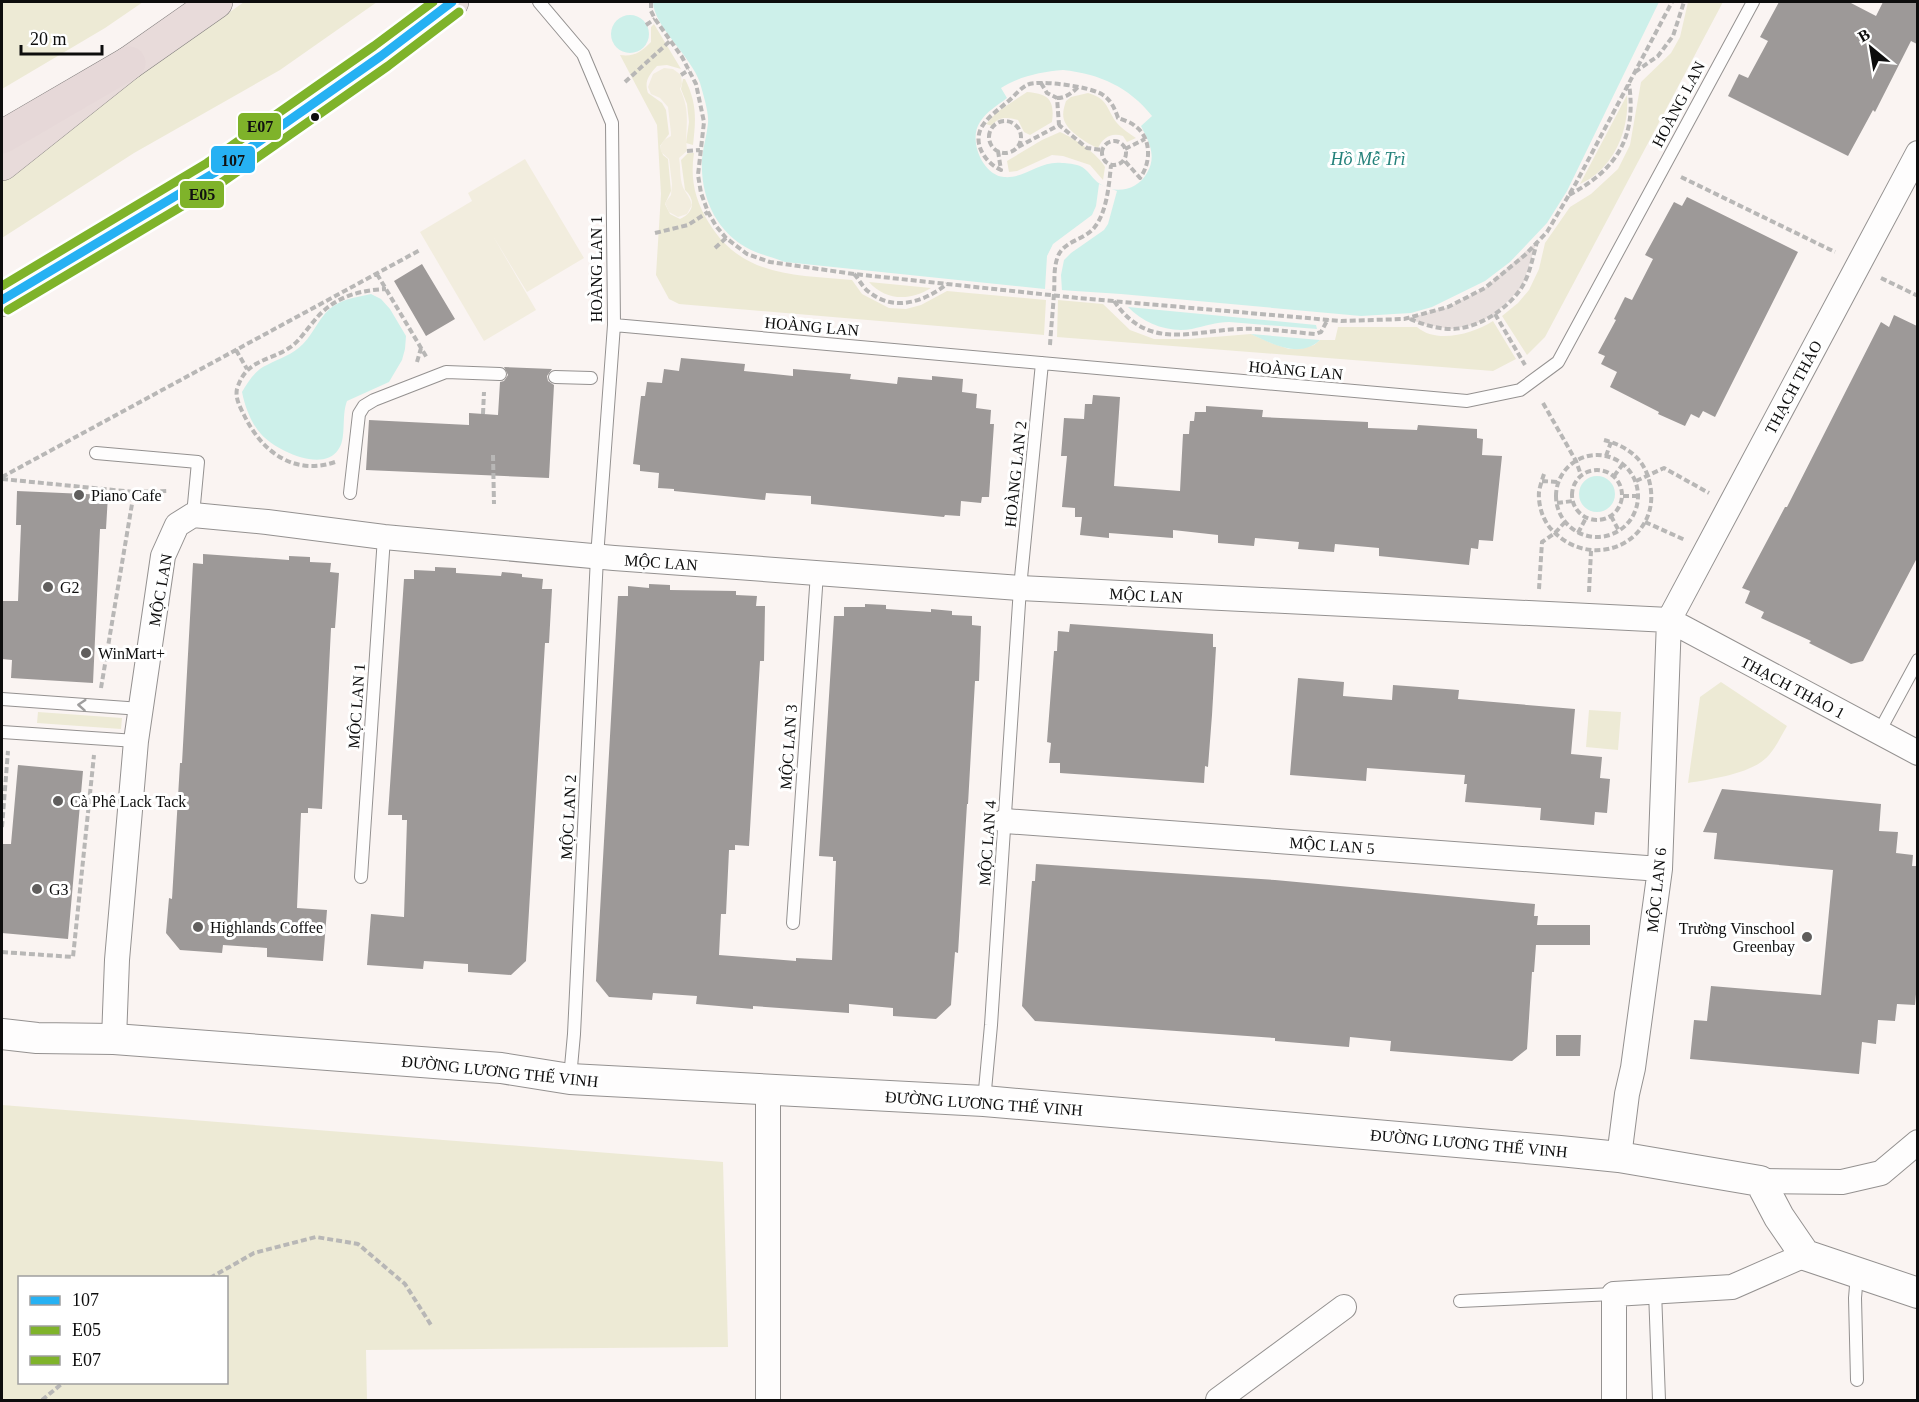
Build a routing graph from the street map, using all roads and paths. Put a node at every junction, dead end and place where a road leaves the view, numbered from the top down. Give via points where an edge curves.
1 (216, 2) edge
2 (452, 2) edge
3 (539, 2) edge
4 (651, 2) edge
5 (1672, 2) edge
6 (1684, 2) edge
7 (1753, 2) edge
8 (655, 19) junction
9 (646, 25) dead end
10 (670, 41) junction
11 (129, 63) junction
12 (689, 70) junction
13 (1635, 72) junction
14 (681, 75) dead end
15 (625, 82) dead end
16 (1041, 83) junction
17 (1629, 84) junction
18 (1078, 87) junction
19 (1057, 98) junction
20 (983, 124) junction
21 (1059, 126) junction
22 (991, 128) junction
23 (2, 137) edge
24 (1144, 139) junction
25 (1018, 148) junction
26 (1125, 149) junction
27 (700, 150) junction
28 (1102, 150) junction
29 (687, 151) dead end
30 (998, 152) junction
31 (1917, 153) edge
32 (1124, 160) junction
33 (2, 164) edge
34 (1111, 165) junction
35 (1681, 177) dead end
36 (1569, 195) junction
37 (708, 212) junction
38 (655, 233) dead end
39 (726, 238) junction
40 (1537, 242) junction
41 (715, 248) dead end
42 (420, 250) dead end
43 (1835, 252) dead end
44 (377, 274) junction
45 (854, 274) junction
46 (1880, 278) dead end
47 (948, 284) junction
48 (386, 289) junction
49 (1054, 293) junction
50 (1917, 296) edge
51 (2, 300) edge
52 (1114, 301) junction
53 (1495, 314) junction
54 (1408, 318) junction
55 (1328, 319) junction
56 (614, 325) junction
57 (1050, 346) dead end
58 (421, 348) junction
59 (236, 350) junction
60 (1042, 363) junction
61 (430, 364) dead end
62 (415, 367) dead end
63 (1527, 368) dead end
64 (247, 369) junction
65 (500, 374) dead end
66 (555, 377) dead end
67 (591, 378) dead end
68 (1543, 403) dead end
69 (1604, 440) dead end
70 (1611, 442) junction
71 (96, 453) dead end
72 (493, 455) dead end
73 (1606, 456) junction
74 (340, 458) dead end
75 (1576, 461) junction
76 (1623, 464) junction
77 (1544, 474) dead end
78 (1581, 475) junction
79 (1648, 475) junction
80 (1614, 476) junction
81 (2, 478) edge
82 (1542, 481) junction
83 (1636, 481) junction
84 (1558, 482) junction
85 (168, 491) dead end
86 (134, 492) junction
87 (350, 493) dead end
88 (1710, 493) dead end
89 (1623, 496) junction
90 (1638, 496) junction
91 (1572, 501) junction
92 (1557, 503) junction
93 (494, 504) dead end
94 (193, 515) junction
95 (1611, 516) junction
96 (1586, 518) junction
97 (1565, 522) junction
98 (1645, 522) junction
99 (1619, 531) junction
100 (1555, 533) junction
101 (1578, 533) junction
102 (384, 537) junction
103 (1685, 540) dead end
104 (1591, 551) junction
105 (597, 556) junction
106 (817, 573) junction
107 (1020, 588) junction
108 (1539, 594) dead end
109 (1589, 598) dead end
110 (1669, 621) junction
111 (1917, 660) edge
112 (100, 694) dead end
113 (2, 699) edge
114 (2, 706) edge
115 (141, 709) junction
116 (2, 732) edge
117 (1879, 732) junction
118 (136, 741) junction
119 (18, 751) dead end
120 (1917, 753) edge
121 (83, 756) dead end
122 (93, 757) junction
123 (104, 757) dead end
124 (1005, 821) junction
125 (2, 827) edge
126 (1660, 869) junction
127 (361, 877) dead end
128 (793, 923) dead end
129 (2, 952) edge
130 (2, 1034) edge
131 (114, 1039) junction
132 (570, 1079) junction
133 (768, 1091) junction
134 (984, 1101) junction
135 (1917, 1142) edge
136 (1619, 1157) junction
137 (1760, 1181) junction
138 (1805, 1255) junction
139 (1857, 1272) junction
140 (214, 1276) edge
141 (1655, 1291) junction
142 (1917, 1293) edge
143 (1614, 1294) junction
144 (1460, 1300) dead end
145 (1344, 1307) dead end
146 (431, 1325) dead end
147 (1857, 1380) dead end
148 (63, 1384) edge
149 (42, 1401) edge
150 (768, 1401) edge
151 (1218, 1401) edge
152 (1614, 1401) edge
153 (1659, 1401) edge

1 - 11 highway
2 - 51 main road via 214,173
3 - 56 lane, HOÀNG LAN 1 via 583,54 612,123
4 - 8 path
5 - 13 path
6 - 13 path via 1673,36 1659,56
7 - 60 lane, HOÀNG LAN via 1558,362 1520,390 1467,401
8 - 9 path
8 - 10 path
10 - 12 path
10 - 15 path
11 - 23 highway
11 - 33 highway
12 - 14 path
12 - 27 path via 704,122
13 - 17 path
16 - 18 path
16 - 19 path via 1047,93
16 - 20 path via 1027,85
17 - 36 path
17 - 36 path via 1632,105 1622,146 1591,183
18 - 19 path
18 - 24 path via 1102,94 1118,118 1136,126
19 - 21 path
20 - 22 path
20 - 30 path via 979,140 982,152 988,163 1001,170
21 - 25 path
21 - 28 path via 1087,148
22 - 25 path via 1005,120 1015,123 1022,138
22 - 30 path via 989,139
24 - 26 path
24 - 32 path via 1149,161 1140,178
25 - 30 path
26 - 28 path via 1114,141
26 - 32 path
27 - 29 path
27 - 37 path via 698,175
28 - 34 path
31 - 110 street, THẠCH THẢO
32 - 34 path
34 - 49 path via 1104,208 1095,228 1058,254
35 - 43 path
36 - 40 path
37 - 38 path via 687,225
37 - 39 path
39 - 41 path
39 - 45 path via 759,259
40 - 53 path via 1522,287
40 - 54 path via 1485,288 1448,307
42 - 44 path
44 - 48 path
44 - 59 path
45 - 47 path
45 - 47 path via 868,292 884,301 900,303 920,301
46 - 50 path
47 - 49 path
48 - 58 path
48 - 64 path via 365,290 339,299 322,311 289,348
49 - 52 path
49 - 57 path
52 - 55 path
52 - 55 path via 1138,327 1161,335 1244,329 1315,334 1321,333
53 - 54 path via 1474,325 1451,329
53 - 63 path
54 - 55 path
56 - 60 lane, HOÀNG LAN
56 - 105 lane, HOÀNG LAN 1
58 - 61 path
58 - 62 path
59 - 64 path
59 - 81 path
60 - 107 lane, HOÀNG LAN 2
64 - 74 path via 237,390 237,400 259,441 290,463 312,467
65 - 87 lane via 446,372 364,406 359,414
66 - 67 lane
68 - 75 path
69 - 70 path
70 - 73 path
70 - 79 path via 1637,456
71 - 94 lane via 198,462
72 - 93 path
73 - 75 path
73 - 76 path
75 - 78 path
75 - 84 path
76 - 80 path
76 - 83 path
77 - 82 path
78 - 80 path via 1597,470
78 - 91 path via 1572,489
79 - 83 path
79 - 88 path via 1664,468
79 - 98 path via 1652,490
80 - 89 path
81 - 86 path
82 - 84 path
82 - 100 path via 1541,510
83 - 90 path
84 - 92 path
85 - 86 path
86 - 112 path
89 - 90 path
89 - 95 path
90 - 99 path via 1634,514
91 - 92 path
91 - 96 path
92 - 97 path
94 - 102 street, MỘC LAN
94 - 115 street, MỘC LAN via 177,525 163,556
95 - 96 path
95 - 99 path
96 - 101 path
97 - 100 path
97 - 101 path
98 - 103 path
98 - 104 path via 1630,539 1613,549
99 - 101 path via 1603,537
100 - 104 path via 1577,549
100 - 108 path via 1542,542
102 - 105 street, MỘC LAN
102 - 127 lane, MỘC LAN 1
104 - 109 path
105 - 106 street, MỘC LAN
105 - 132 lane, MỘC LAN 2
106 - 107 street, MỘC LAN
106 - 128 lane, MỘC LAN 3
107 - 110 street, MỘC LAN
107 - 124 lane, MỘC LAN 4
110 - 117 street, THẠCH THẢO 1
110 - 126 street, MỘC LAN 6
111 - 117 lane
113 - 114 lane
115 -> 113 lane
115 - 118 street, MỘC LAN
116 - 118 lane
117 - 120 street, THẠCH THẢO 1
118 - 131 street, MỘC LAN
119 - 125 path via 8,750
121 - 122 path
122 - 123 path
122 - 129 path via 73,957
124 - 126 street, MỘC LAN 5
124 - 134 lane, MỘC LAN 4
126 - 136 street, MỘC LAN 6
130 - 131 street, ĐƯỜNG LƯƠNG THẾ VINH
131 - 132 street, ĐƯỜNG LƯƠNG THẾ VINH via 501,1068
132 - 133 street, ĐƯỜNG LƯƠNG THẾ VINH
133 - 134 street, ĐƯỜNG LƯƠNG THẾ VINH
133 - 150 street
134 - 136 street, ĐƯỜNG LƯƠNG THẾ VINH
135 - 137 street via 1881,1173 1842,1182
136 - 137 street, ĐƯỜNG LƯƠNG THẾ VINH
137 - 138 street
138 - 139 street
138 - 141 street via 1732,1287
139 - 142 street
139 - 147 lane
140 - 146 path via 254,1253 316,1237 358,1244 405,1284
141 - 143 street
141 - 153 lane
143 - 144 lane
143 - 152 street
145 - 151 street
148 - 149 path

